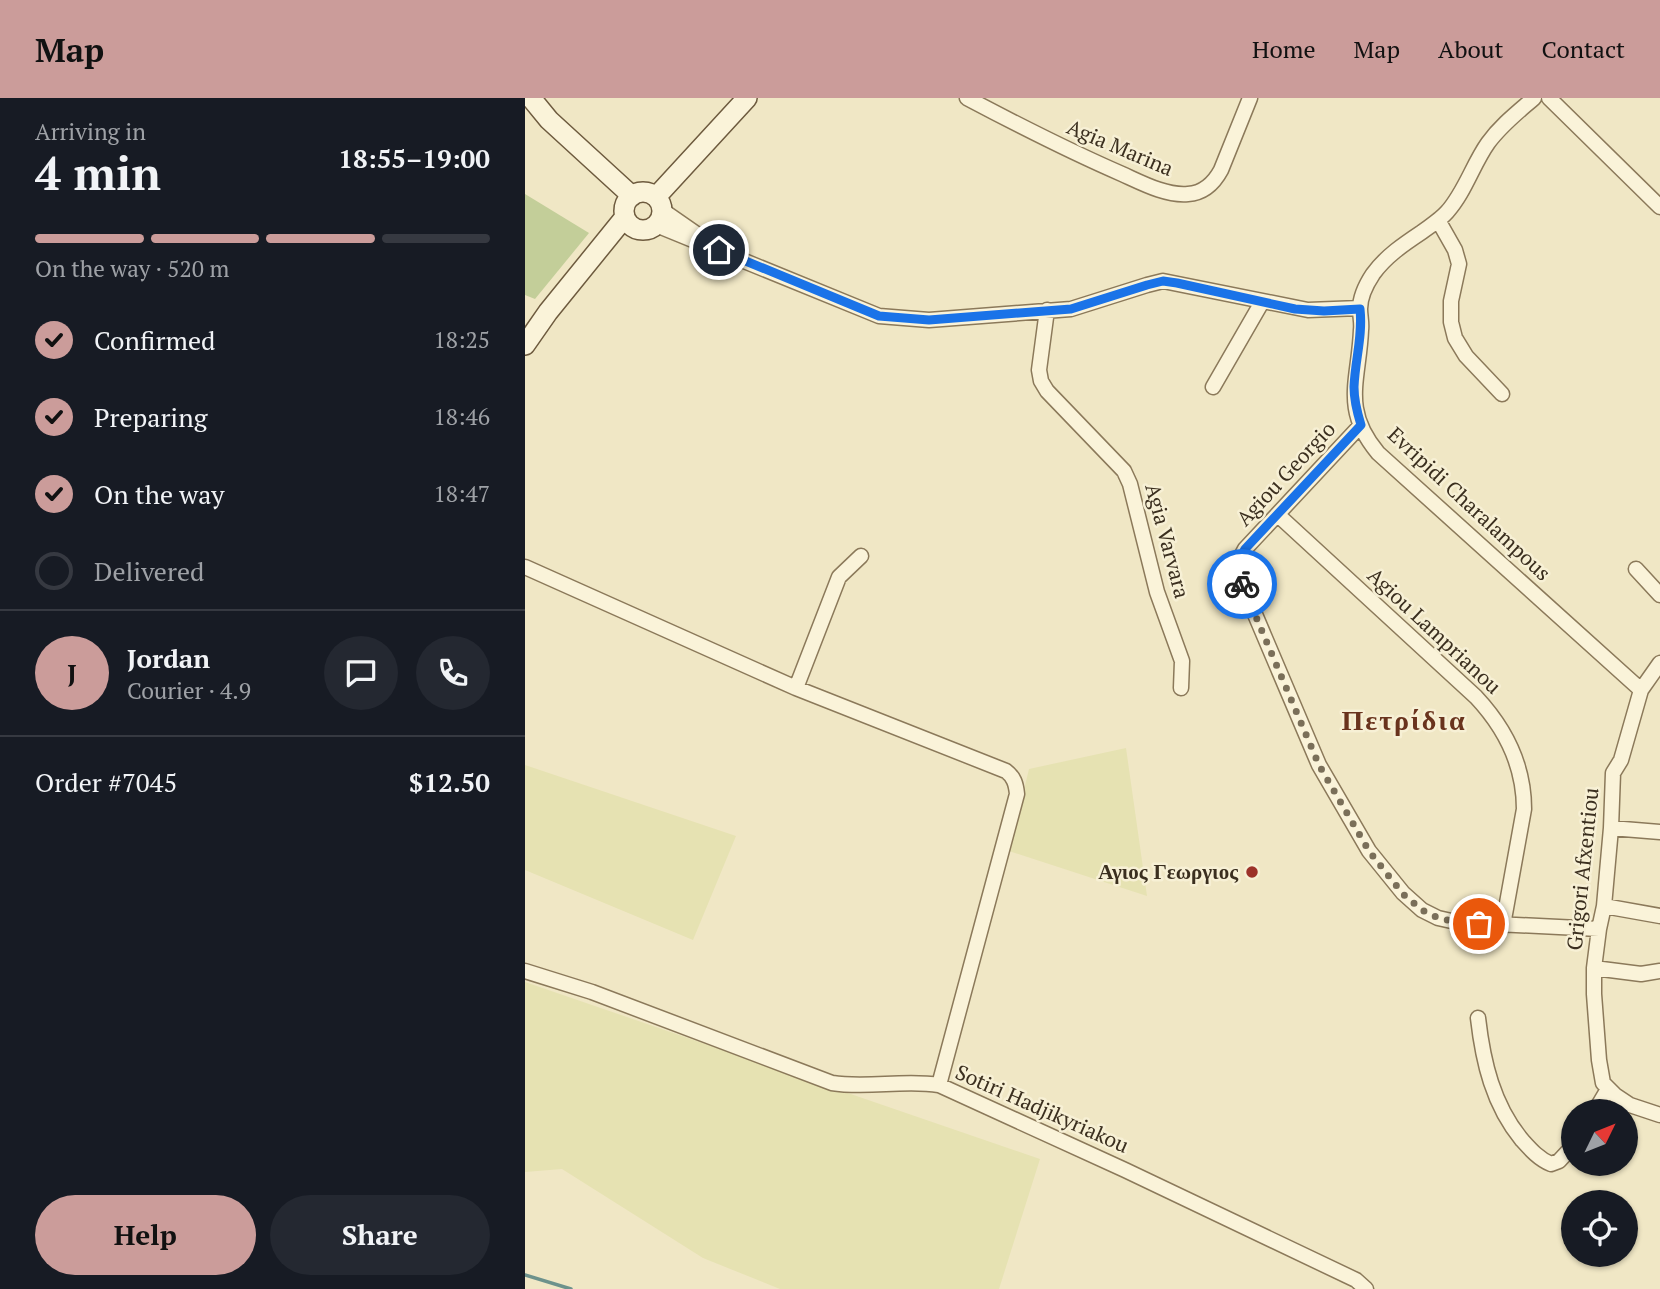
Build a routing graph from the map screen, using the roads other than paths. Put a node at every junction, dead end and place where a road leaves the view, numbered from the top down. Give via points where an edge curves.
1 (531, 98) edge
2 (747, 98) edge
3 (967, 98) edge
4 (1250, 98) edge
5 (1534, 98) edge
6 (1549, 98) edge
7 (1660, 207) edge
8 (642, 211) junction
9 (1438, 220) junction
10 (1262, 302) junction
11 (1360, 309) junction
12 (1047, 310) junction
13 (525, 345) edge
14 (1213, 387) dead end
15 (1502, 394) dead end
16 (1361, 425) junction
17 (1278, 515) junction
18 (861, 556) dead end
19 (525, 567) edge
20 (1636, 569) dead end
21 (1660, 595) edge
22 (1660, 663) edge
23 (796, 688) junction
24 (1181, 688) dead end
25 (1641, 690) junction
26 (1611, 828) junction
27 (1660, 832) edge
28 (1604, 906) junction
29 (1660, 916) edge
30 (1503, 925) junction
31 (1599, 929) junction
32 (1594, 968) junction
33 (525, 971) edge
34 (1660, 971) edge
35 (1478, 1018) dead end
36 (939, 1085) junction
37 (1608, 1089) junction
38 (1602, 1099) edge
39 (1660, 1115) edge
40 (1561, 1159) edge
41 (1366, 1289) edge

1 - 8 main road
2 - 8 main road
3 - 4 street, Agia Marina via 1076,154 1146,184 1187,195 1217,178
5 - 9 street, Evripidi Charalampous via 1488,143 1454,202
6 - 7 street
8 - 12 street via 719,250 879,316 929,320
8 - 13 main road via 578,275
9 - 11 street, Evripidi Charalampous via 1401,246 1372,275
9 - 15 street via 1459,264 1451,301 1455,338
10 - 11 street via 1308,310
10 - 12 street via 1163,281 1071,309
10 - 14 street
11 - 16 street, Evripidi Charalampous via 1354,390
12 - 24 street, Agia Varvara via 1038,370 1041,381 1124,471 1130,484 1157,592 1182,661
16 - 17 street, Agiou Georgio
16 - 25 street, Evripidi Charalampous via 1378,453
17 - 30 street, Agiou Lamprianou via 1476,697 1501,728 1520,774 1524,801
17 - 30 street, Agiou Georgio via 1245,549 1238,569 1319,765 1369,851 1403,894 1438,918
18 - 23 street via 839,577
19 - 23 street
20 - 21 street
22 - 25 street, Grigori Afxentiou
23 - 36 street via 1006,771 1016,786
25 - 26 street, Grigori Afxentiou via 1613,774
26 - 27 street
26 - 28 street, Grigori Afxentiou
28 - 29 street
28 - 31 street, Grigori Afxentiou
30 - 31 street, Agiou Georgio
31 - 32 street, Grigori Afxentiou
32 - 34 street via 1640,974
32 - 37 street, Grigori Afxentiou via 1600,1071
33 - 36 street, Sotiri Hadjikyriakou via 832,1083
35 - 40 street via 1488,1076 1514,1130 1534,1154 1551,1164
36 - 41 street, Sotiri Hadjikyriakou via 1210,1210 1356,1280
37 - 38 street
37 - 39 street via 1630,1105

